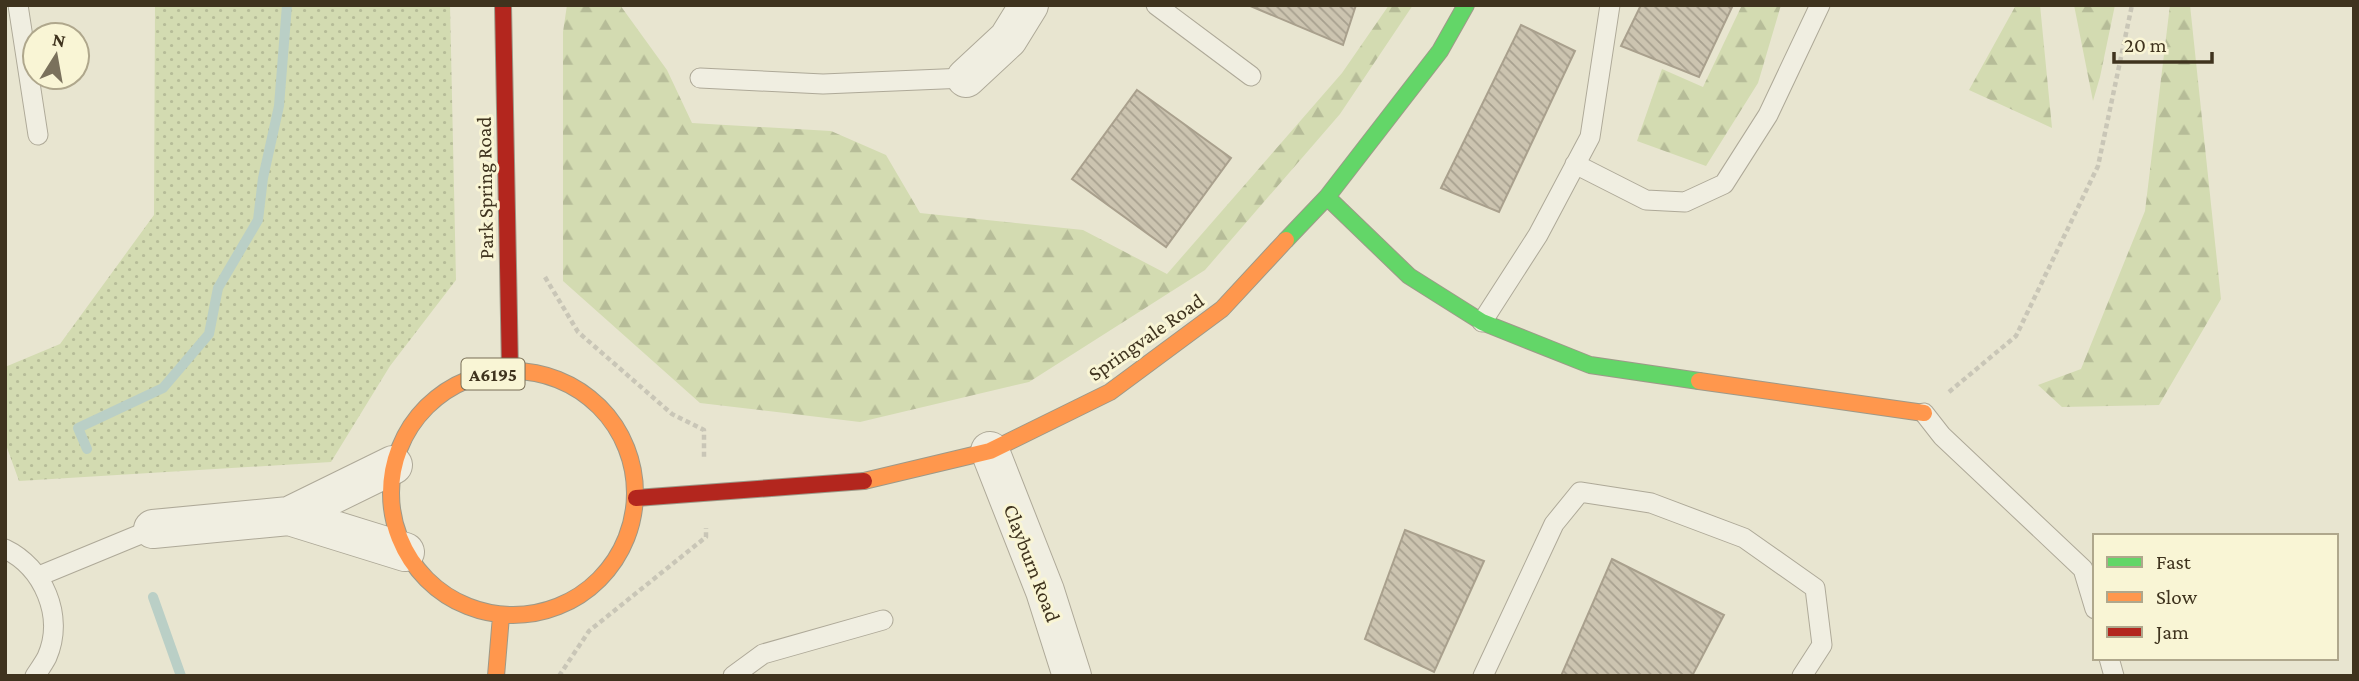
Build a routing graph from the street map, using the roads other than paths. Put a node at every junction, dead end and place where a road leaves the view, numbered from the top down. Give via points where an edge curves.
1 (18, 5) edge
2 (503, 5) edge
3 (1028, 5) edge
4 (1156, 5) edge
5 (1466, 5) edge
6 (1610, 5) edge
7 (1820, 5) edge
8 (1251, 76) dead end
9 (699, 78) dead end
10 (966, 78) joint
11 (38, 135) dead end
12 (1576, 164) junction
13 (1327, 197) junction
14 (1482, 322) junction
15 (510, 370) junction
16 (1924, 413) joint
17 (989, 451) junction
18 (393, 465) junction
19 (636, 498) junction
20 (289, 516) junction
21 (153, 529) joint
22 (5, 549) edge
23 (405, 552) junction
24 (39, 576) junction
25 (2093, 602) edge
26 (501, 616) junction
27 (883, 620) dead end
28 (35, 676) edge
29 (496, 676) edge
30 (733, 676) edge
31 (1072, 676) edge
32 (1483, 676) edge
33 (1802, 676) edge

1 - 11 lane
2 - 15 street, Park Spring Road / A6195
3 - 10 street via 1008,39
4 - 8 lane
5 - 13 street, Springvale Road via 1440,51
6 - 12 lane via 1590,137
7 - 12 lane via 1768,115 1724,184 1685,202 1646,200
9 - 10 lane via 823,84
12 - 14 lane via 1538,235
13 - 14 street via 1409,276
13 - 17 street, Springvale Road via 1222,309 1110,392
14 - 16 street via 1590,365
15 - 18 street, A6195 via 471,378 436,398 409,428
15 - 19 street, A6195 via 543,374 574,387 601,407 621,433 633,464
16 - 25 lane via 1942,436 2083,569
17 - 19 street, Springvale Road via 858,482
17 - 31 street, Clayburn Road via 1045,591
18 - 20 street
18 - 23 street, A6195 via 390,495 394,524
19 - 26 street, A6195 via 631,530 617,561 594,586 567,605 535,614
20 - 21 street
20 - 23 street
21 - 24 lane
22 - 24 lane via 19,555
23 - 26 street, A6195 via 422,576 446,596
24 - 28 lane via 50,601 53,629 47,655
26 - 29 street
27 - 30 lane via 763,654
32 - 33 lane via 1555,524 1580,492 1651,503 1744,538 1815,588 1822,645

